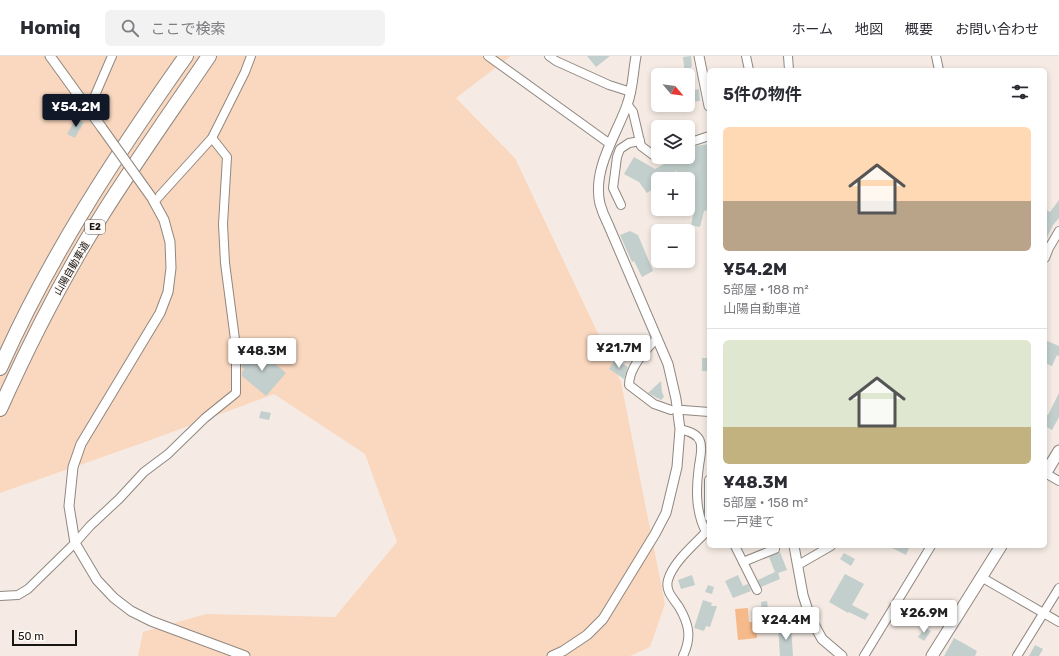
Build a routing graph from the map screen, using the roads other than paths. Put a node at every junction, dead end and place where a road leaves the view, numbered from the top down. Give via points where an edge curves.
1 (50, 56) edge
2 (112, 56) edge
3 (186, 56) edge
4 (209, 56) edge
5 (251, 56) edge
6 (488, 56) edge
7 (550, 56) edge
8 (636, 56) edge
9 (700, 56) edge
10 (746, 56) edge
11 (788, 56) edge
12 (936, 56) edge
13 (749, 68) edge
14 (789, 68) edge
15 (939, 68) edge
16 (631, 92) junction
17 (707, 95) edge
18 (627, 104) junction
19 (88, 108) junction
20 (707, 137) edge
21 (212, 138) junction
22 (640, 141) junction
23 (695, 141) edge
24 (610, 144) junction
25 (651, 154) edge
26 (153, 200) junction
27 (621, 205) dead end
28 (1059, 231) edge
29 (1047, 253) edge
30 (658, 338) junction
31 (0, 368) edge
32 (0, 409) edge
33 (671, 410) dead end
34 (684, 410) dead end
35 (707, 412) edge
36 (680, 429) junction
37 (1059, 451) edge
38 (1047, 470) edge
39 (1047, 474) edge
40 (1059, 481) edge
41 (707, 530) edge
42 (707, 533) edge
43 (74, 543) junction
44 (736, 548) edge
45 (794, 548) edge
46 (828, 548) edge
47 (931, 548) edge
48 (1000, 548) edge
49 (775, 549) dead end
50 (743, 562) junction
51 (798, 565) junction
52 (981, 578) junction
53 (1059, 588) edge
54 (757, 590) dead end
55 (0, 596) edge
56 (1043, 614) junction
57 (1059, 622) edge
58 (245, 656) edge
59 (552, 656) edge
60 (683, 656) edge
61 (842, 656) edge
62 (864, 656) edge
63 (932, 656) edge
64 (1017, 656) edge

1 - 19 street
2 - 19 street
3 - 31 highway, 山陽自動車道 / E2 via 85,206 40,287
4 - 32 highway, 山陽自動車道 / E2 via 102,216 55,296
5 - 21 street
6 - 24 street
7 - 16 street via 609,85
8 - 16 street
9 - 17 street
10 - 13 street
11 - 14 street
12 - 15 street
16 - 18 street
18 - 22 street via 634,112
18 - 24 street
19 - 26 street, bridge
20 - 23 street
21 - 26 street
21 - 43 street via 227,157 223,224 225,263 236,347 236,392 168,454 144,472
22 - 25 street via 641,146
22 - 27 street via 629,143 620,149 617,157 613,188
24 - 30 street via 598,180 600,204
26 - 43 street via 164,220 170,242 171,268 168,292 160,313 81,444 72,467 69,506
28 - 29 street
30 - 33 street via 637,361 629,385 654,404
30 - 36 street via 668,364
34 - 35 street
36 - 41 street via 691,432 700,440 702,447 696,485 698,515
36 - 59 street via 672,491 666,514 655,534 603,619 587,635
37 - 38 main road
39 - 40 street
42 - 60 street via 684,555 668,578 670,595 688,626 688,642
43 - 55 street via 28,589 18,595
43 - 58 street via 97,580 131,611
44 - 50 street
45 - 51 street
46 - 51 street
47 - 62 street
48 - 52 main road
49 - 50 street
50 - 54 street
51 - 61 street via 810,617 822,639
52 - 56 street
52 - 63 main road
53 - 56 street
56 - 57 street
56 - 64 street

